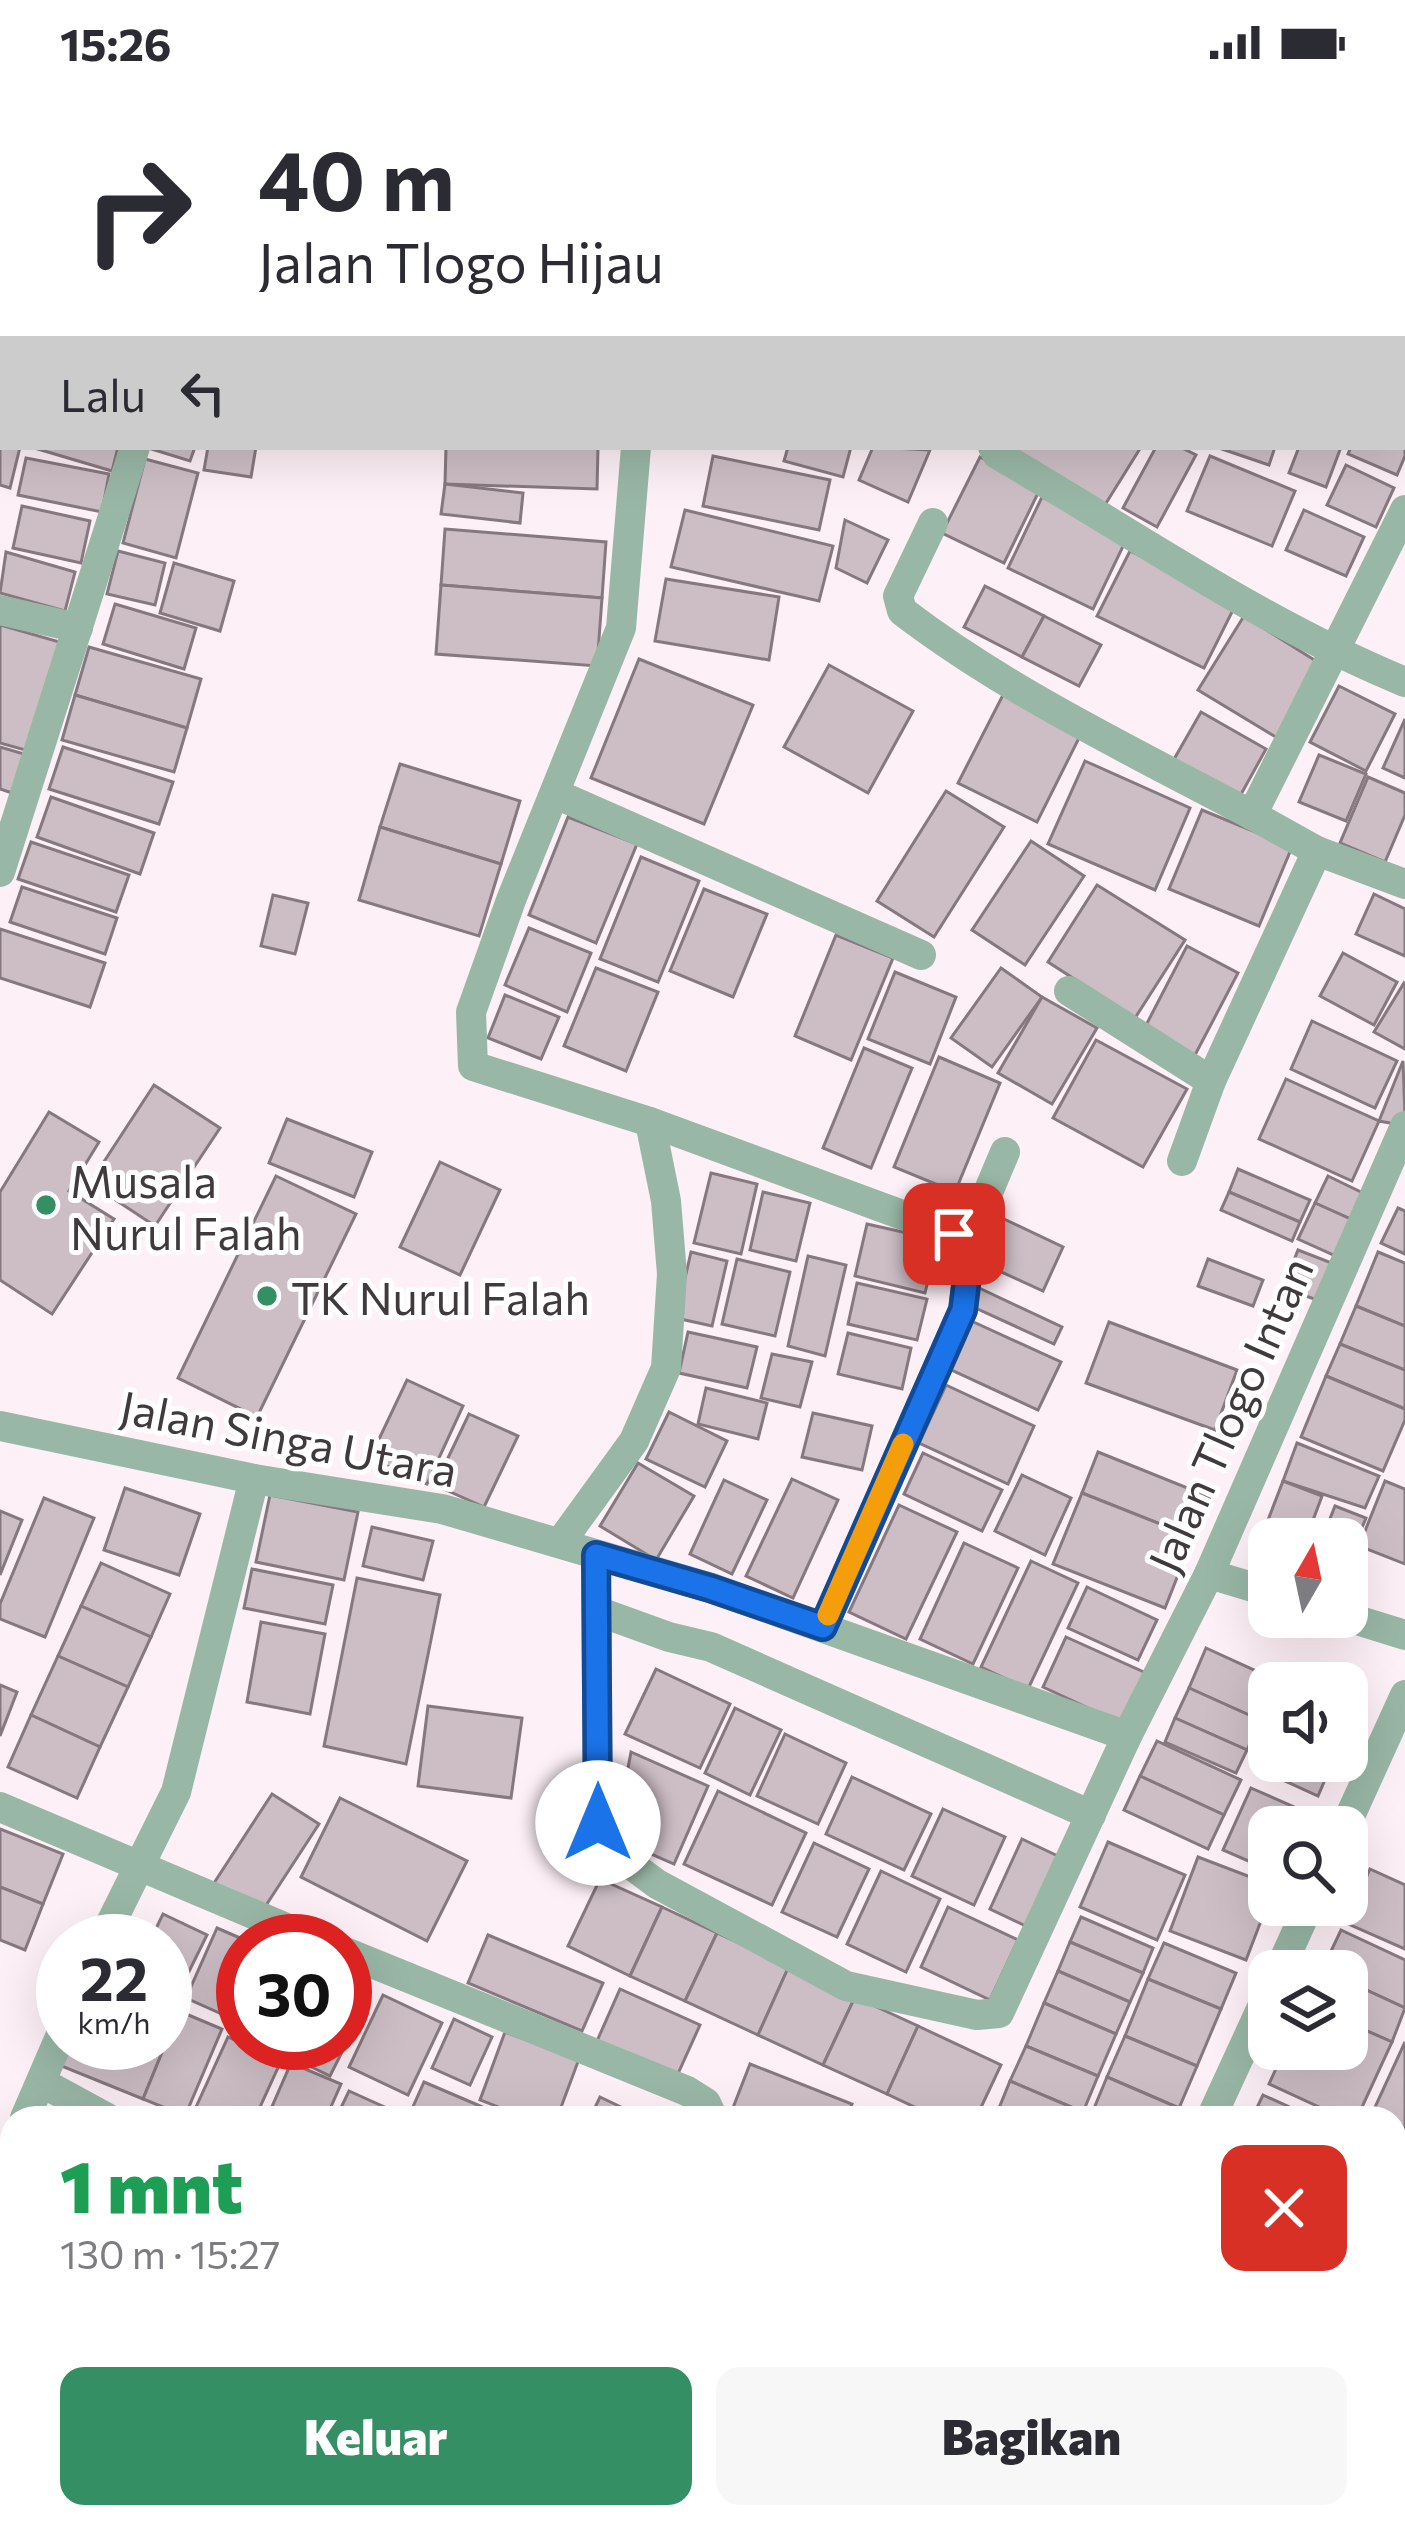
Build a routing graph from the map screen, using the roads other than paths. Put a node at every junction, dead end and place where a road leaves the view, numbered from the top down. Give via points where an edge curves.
1 (134, 450) edge
2 (636, 450) edge
3 (995, 450) edge
4 (1405, 510) edge
5 (933, 523) dead end
6 (0, 610) edge
7 (78, 628) junction
8 (1335, 653) junction
9 (1405, 682) edge
10 (556, 794) junction
11 (1252, 815) junction
12 (1317, 851) junction
13 (0, 872) edge
14 (1405, 884) edge
15 (921, 955) dead end
16 (1070, 991) dead end
17 (1211, 1081) junction
18 (650, 1122) junction
19 (1405, 1126) edge
20 (1005, 1152) dead end
21 (1182, 1160) dead end
22 (954, 1234) junction
23 (0, 1426) edge
24 (254, 1479) junction
25 (560, 1544) junction
26 (596, 1555) junction
27 (1209, 1574) junction
28 (1248, 1586) edge
29 (597, 1611) junction
30 (1368, 1624) edge
31 (823, 1627) junction
32 (1405, 1635) edge
33 (1405, 1695) edge
34 (1127, 1736) junction
35 (1355, 1806) edge
36 (0, 1807) edge
37 (1090, 1815) junction
38 (138, 1866) junction
39 (115, 1914) edge
40 (252, 1914) edge
41 (372, 1963) edge
42 (1248, 2038) edge
43 (56, 2070) edge
44 (53, 2090) junction
45 (37, 2106) edge
46 (84, 2106) edge
47 (705, 2106) edge
48 (1217, 2106) edge

1 - 7 street
2 - 10 street via 621,628
3 - 8 street
4 - 8 street
5 - 11 street via 898,596 902,611 1106,737
6 - 7 street
7 - 13 street
8 - 9 street
8 - 11 street
10 - 15 street
10 - 18 street via 471,1012 473,1066
11 - 12 street
12 - 14 street
12 - 17 street
16 - 17 street
17 - 21 street
18 - 22 street
18 - 25 street via 672,1274 666,1368 634,1441
19 - 27 street, Jalan Tlogo Intan
20 - 22 street via 981,1208
22 - 31 street via 970,1253 963,1310
23 - 24 street, Jalan Singa Utara
24 - 25 street, Jalan Singa Utara via 442,1509
24 - 38 street via 176,1792
25 - 26 street, Jalan Singa Utara
26 - 29 street
26 - 31 street, Jalan Singa Utara
27 - 28 street
27 - 34 street, Jalan Tlogo Intan
29 - 37 street via 711,1647
29 - 37 street, Jalan Tlogo Intan via 598,1823 611,1850 657,1884 846,1986 999,2013
30 - 32 street
31 - 34 street, Jalan Singa Utara
33 - 35 street
34 - 37 street, Jalan Tlogo Intan
36 - 38 street
38 - 39 street
38 - 40 street
41 - 47 street via 686,2091
42 - 48 street
43 - 44 street
44 - 45 street
44 - 46 street

